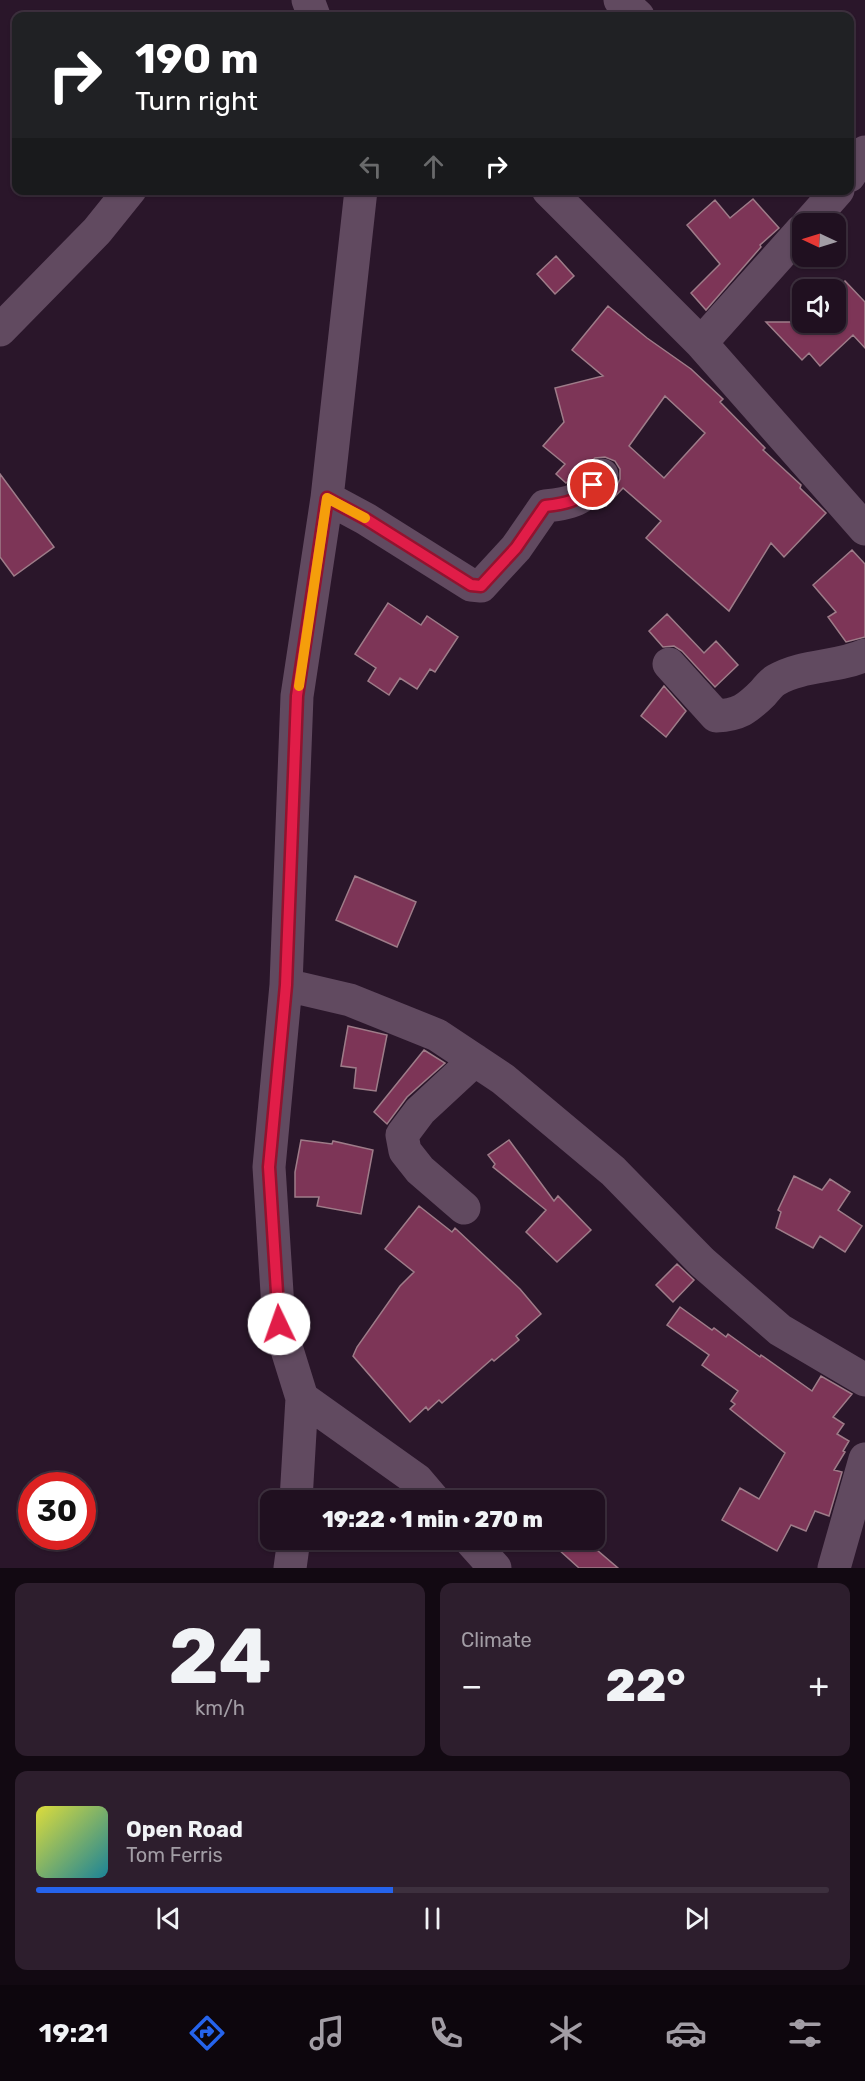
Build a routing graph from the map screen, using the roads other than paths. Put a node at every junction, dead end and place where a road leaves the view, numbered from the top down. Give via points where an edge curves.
1 (620, 0) edge
2 (634, 12) edge
3 (865, 152) edge
4 (854, 168) edge
5 (126, 195) edge
6 (360, 195) edge
7 (553, 195) edge
8 (834, 195) edge
9 (818, 213) edge
10 (792, 241) edge
11 (0, 330) edge
12 (701, 343) junction
13 (602, 475) dead end
14 (327, 498) junction
15 (865, 529) edge
16 (865, 655) edge
17 (669, 664) dead end
18 (286, 985) junction
19 (475, 1060) junction
20 (464, 1208) dead end
21 (865, 1380) edge
22 (302, 1398) junction
23 (865, 1459) edge
24 (297, 1490) edge
25 (426, 1490) edge
26 (292, 1550) edge
27 (479, 1550) edge
28 (290, 1568) edge
29 (495, 1568) edge
30 (834, 1568) edge

1 - 2 street
3 - 4 street
5 - 11 street via 97,231
6 - 14 street
7 - 12 street
8 - 9 street
10 - 12 street
12 - 15 street
13 - 14 street via 585,496 568,504 545,506 516,548 481,586 471,585
14 - 18 street via 297,696
16 - 17 street via 808,667 775,680 753,703 734,715 716,716
18 - 19 street via 350,1000 437,1035
18 - 22 street via 269,1167 279,1324
19 - 20 street via 420,1111 402,1135 405,1151 420,1170
19 - 21 street via 613,1171 702,1262 780,1330
22 - 24 street
22 - 25 street
23 - 30 street
26 - 28 street
27 - 29 street

